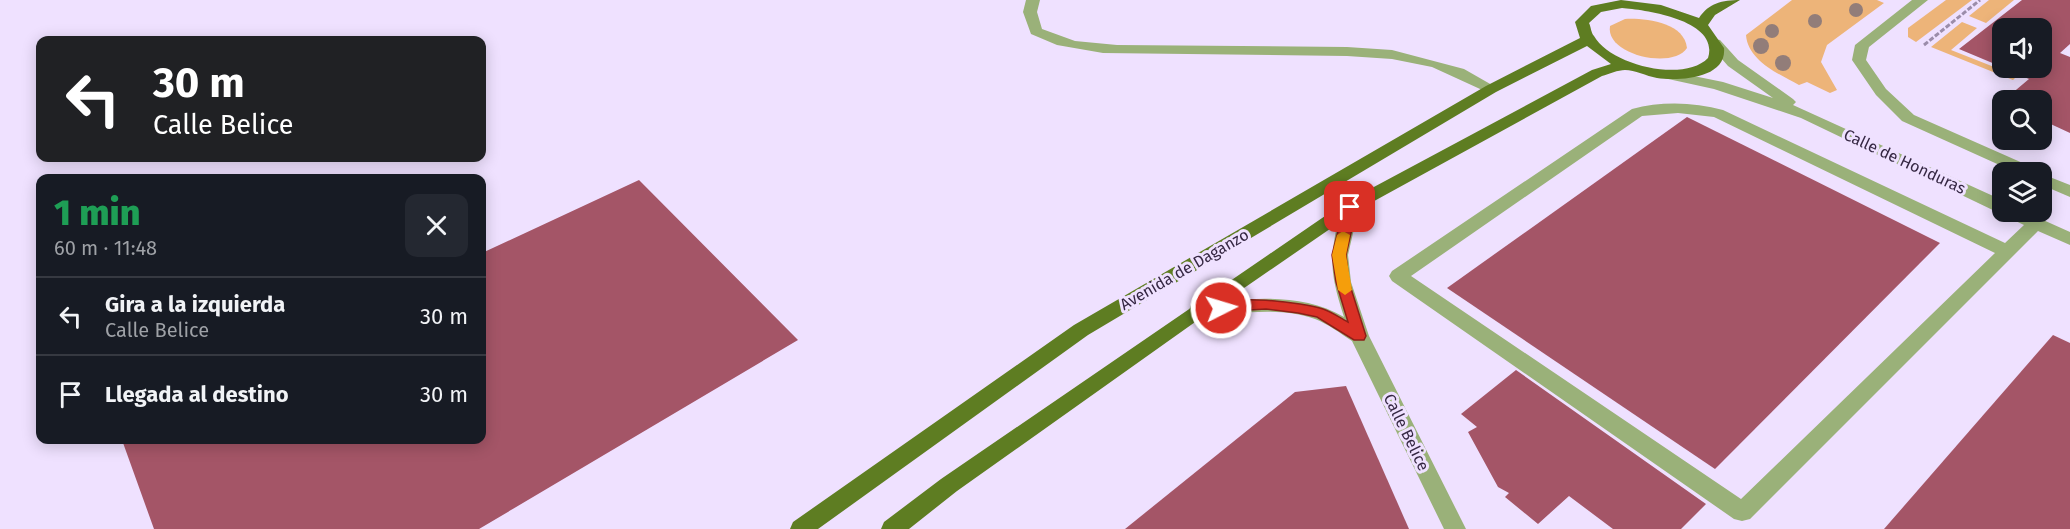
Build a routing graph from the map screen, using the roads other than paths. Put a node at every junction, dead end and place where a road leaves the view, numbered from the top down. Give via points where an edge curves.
1 (1033, 0) edge
2 (1733, 0) edge
3 (1922, 0) edge
4 (1644, 2) edge
5 (1607, 3) edge
6 (1700, 26) junction
7 (1587, 40) junction
8 (1715, 43) junction
9 (1626, 65) junction
10 (1664, 74) junction
11 (1491, 89) junction
12 (1807, 115) junction
13 (2006, 162) edge
14 (2052, 184) edge
15 (2070, 192) edge
16 (1992, 202) edge
17 (1350, 207) junction
18 (2036, 223) joint
19 (2070, 239) edge
20 (2007, 251) junction
21 (1198, 310) junction
22 (1359, 336) junction
23 (801, 529) edge
24 (892, 529) edge
25 (1455, 529) edge

1 - 11 street via 1030,12 1035,31 1053,41 1094,48 1198,53 1390,54 1460,72
2 - 6 main road via 1710,12
3 - 13 street via 1862,45 1859,60 1881,92 1908,118
4 - 5 main road
4 - 6 main road
5 - 7 main road via 1582,22
6 - 8 main road
7 - 9 main road via 1609,58
7 - 11 main road, Avenida de Daganzo
8 - 10 main road via 1718,52 1709,66
8 - 12 street, Calle de Honduras via 1733,63
9 - 10 main road
9 - 17 main road via 1597,73
10 - 12 street, Calle de Honduras via 1718,86
11 - 23 main road, Avenida de Daganzo via 1081,330
12 - 16 street, Calle de Honduras
14 - 15 street
17 - 21 main road
17 - 22 street, Calle Belice via 1339,255 1342,282
18 - 19 street
18 - 20 street
20 - 20 street via 1742,512 1398,276 1638,112 1663,107 1718,113
21 - 22 street via 1266,304 1298,308 1321,313
21 - 24 main road
22 - 25 street, Calle Belice

